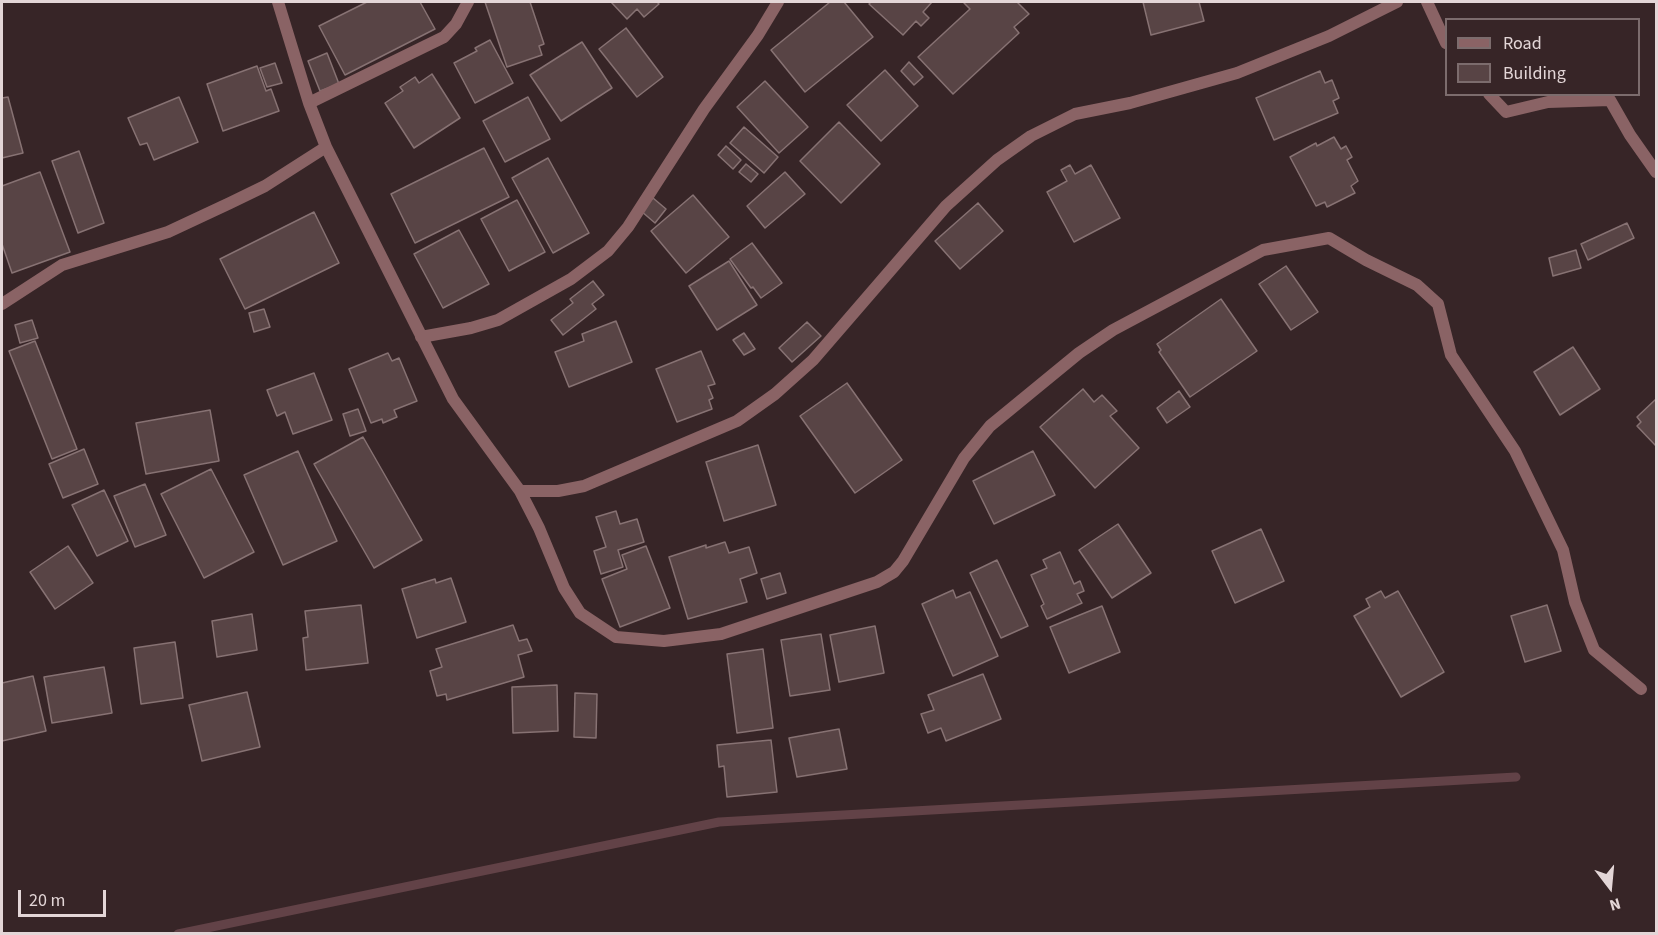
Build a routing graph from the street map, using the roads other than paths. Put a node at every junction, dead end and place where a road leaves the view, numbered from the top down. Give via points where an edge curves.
1 (278, 2) edge
2 (468, 2) edge
3 (778, 2) edge
4 (1397, 2) edge
5 (1427, 2) edge
6 (1445, 41) edge
7 (1491, 96) edge
8 (309, 103) junction
9 (326, 147) junction
10 (1656, 172) edge
11 (2, 304) edge
12 (421, 337) junction
13 (520, 491) junction
14 (1641, 689) dead end

1 - 8 street
2 - 8 street via 444,37
3 - 12 street via 608,251 571,279 498,320
4 - 13 street via 1329,36 1237,73 1075,114 1031,136 997,160 946,206 813,360 737,421 584,486
5 - 6 street
7 - 10 street via 1506,112 1548,102 1610,100
8 - 9 street
9 - 11 street via 266,186 168,232 62,265
9 - 12 street
12 - 13 street via 453,399
13 - 14 street via 564,588 580,613 595,625 616,637 664,642 721,634 877,582 894,572 964,458 990,426 1079,353 1113,330 1263,250 1329,238 1417,285 1438,304 1451,355 1515,451 1563,550 1575,602 1594,650

